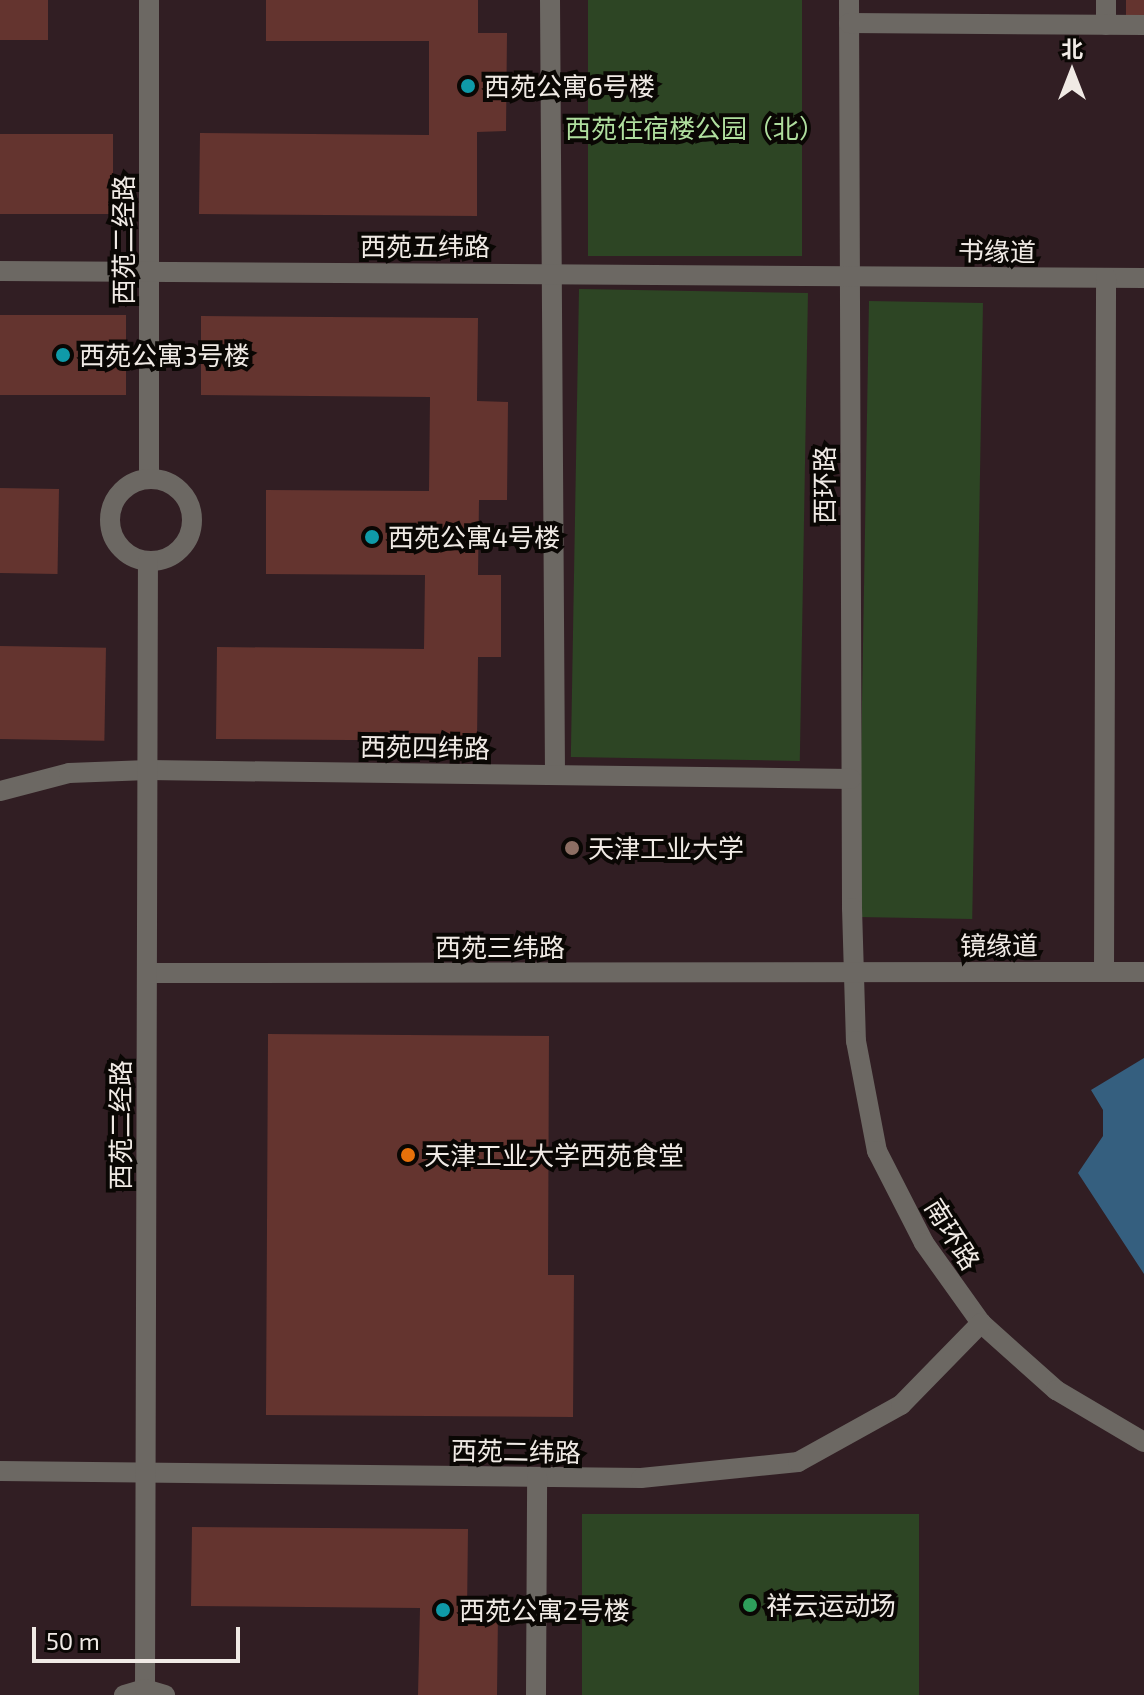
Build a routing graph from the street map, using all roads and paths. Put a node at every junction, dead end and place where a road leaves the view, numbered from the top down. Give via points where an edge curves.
1 (149, 0) edge
2 (550, 0) edge
3 (849, 0) edge
4 (1106, 0) edge
5 (849, 23) junction
6 (1106, 25) junction
7 (1144, 25) edge
8 (0, 271) edge
9 (149, 272) junction
10 (552, 272) junction
11 (850, 275) junction
12 (1106, 278) junction
13 (1144, 278) edge
14 (149, 479) junction
15 (148, 562) junction
16 (148, 770) junction
17 (555, 774) junction
18 (851, 779) junction
19 (0, 791) edge
20 (853, 970) junction
21 (1104, 972) junction
22 (1144, 972) edge
23 (147, 973) junction
24 (981, 1323) junction
25 (1144, 1442) edge
26 (0, 1471) edge
27 (145, 1473) junction
28 (537, 1477) junction
29 (145, 1689) junction
30 (124, 1695) edge
31 (165, 1695) edge
32 (536, 1695) edge

1 - 9 street, 西苑二经路
2 - 10 street
3 - 5 street, 西环路
4 - 6 street
5 - 6 street
5 - 11 street, 西环路
6 - 7 street
8 - 9 street, 西苑五纬路
9 - 10 street, 西苑五纬路
9 - 14 street, 西苑二经路
10 - 11 street, 西苑五纬路
10 - 17 street
11 - 12 street, 书缘道
11 - 18 street, 西环路
12 - 13 street, 书缘道
12 - 21 street
14 - 15 street via 121,492 110,516 115,542
14 - 15 street via 182,493 192,518 185,544
15 - 16 street, 西苑二经路
16 - 17 street, 西苑四纬路
16 - 19 street, 西苑四纬路 via 69,773
16 - 23 street, 西苑二经路
17 - 18 street, 西苑四纬路
18 - 20 street, 西环路
20 - 21 street, 镜缘道
20 - 23 street, 西苑三纬路
20 - 24 street, 南环路 via 856,1041 877,1151 924,1243
21 - 22 street, 镜缘道
23 - 27 street, 西苑二经路
24 - 25 street, 南环路 via 1056,1390
24 - 28 street, 西苑二纬路 via 901,1405 798,1462 641,1478
26 - 27 street, 西苑二纬路
27 - 28 street, 西苑二纬路
27 - 29 street, 西苑二经路
28 - 32 street
29 - 30 street
29 - 31 street

